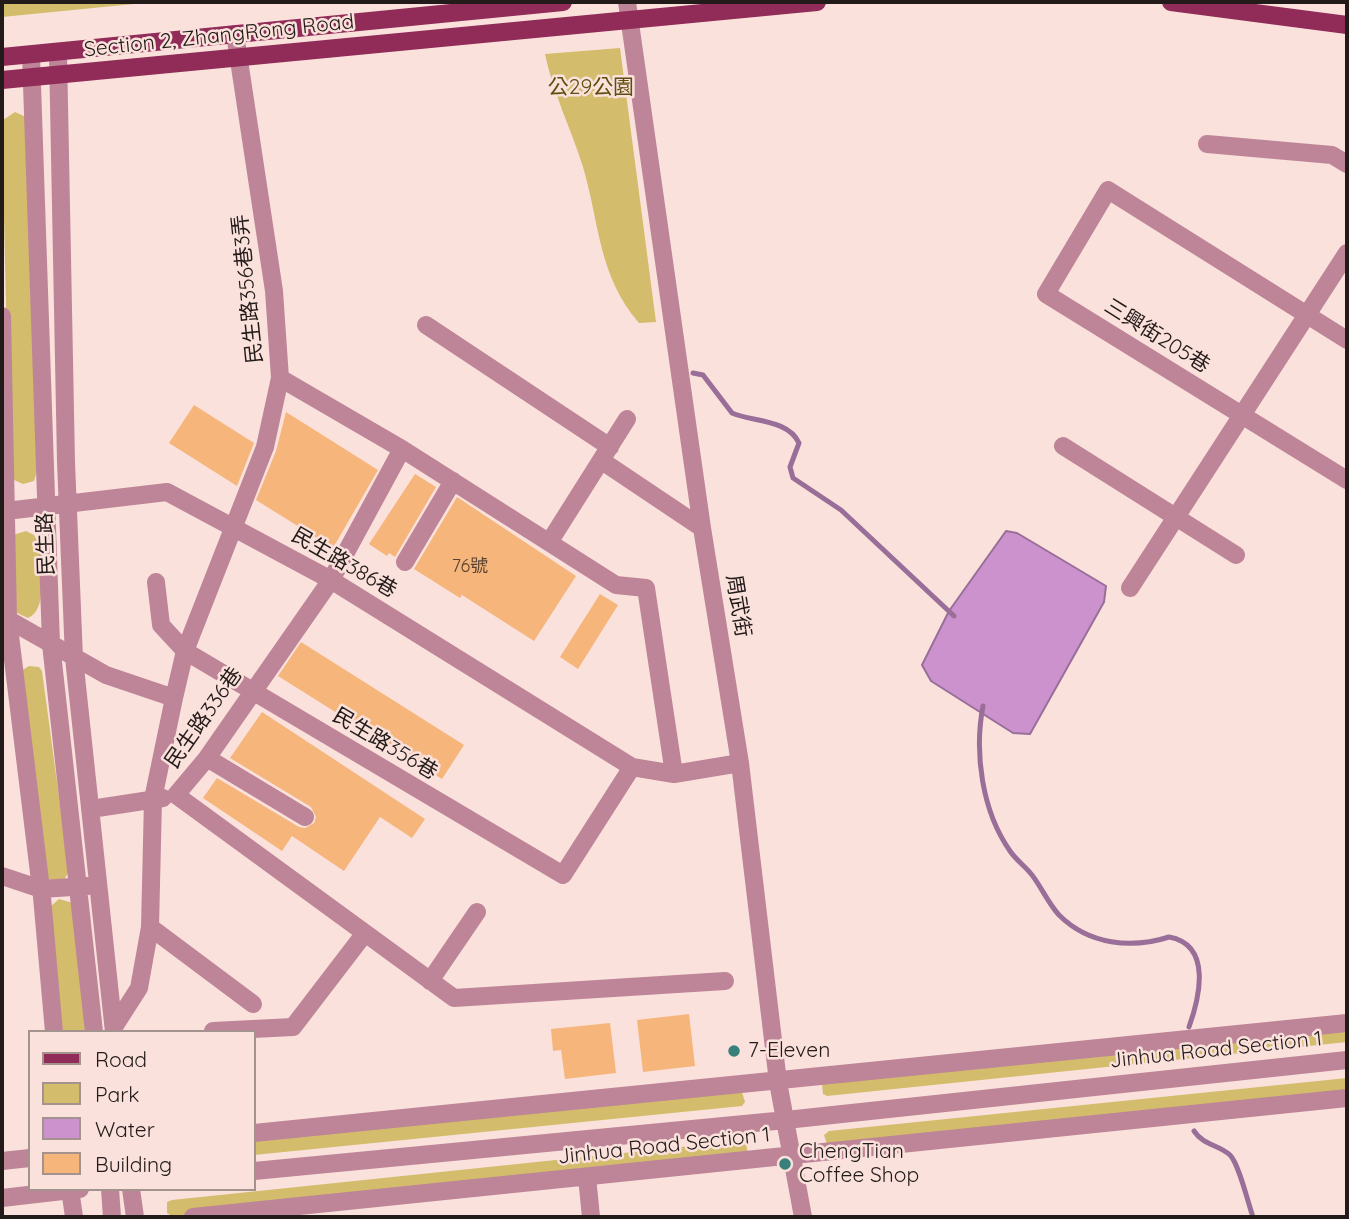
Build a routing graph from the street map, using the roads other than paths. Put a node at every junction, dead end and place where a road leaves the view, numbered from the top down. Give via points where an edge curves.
1 (563, 2) edge
2 (817, 2) edge
3 (1171, 2) edge
4 (628, 10) edge
5 (1347, 25) edge
6 (234, 34) junction
7 (58, 53) junction
8 (31, 55) junction
9 (238, 56) junction
10 (2, 57) edge
11 (60, 75) junction
12 (31, 78) junction
13 (2, 79) edge
14 (1208, 144) dead end
15 (1347, 163) edge
16 (1347, 253) edge
17 (1305, 315) junction
18 (2, 316) edge
19 (426, 325) dead end
20 (1347, 340) edge
21 (280, 378) junction
22 (1241, 414) junction
23 (627, 419) dead end
24 (1063, 446) dead end
25 (402, 449) junction
26 (606, 454) junction
27 (1347, 480) edge
28 (453, 481) junction
29 (68, 504) junction
30 (46, 507) junction
31 (6, 512) junction
32 (1175, 517) junction
33 (234, 527) junction
34 (702, 528) junction
35 (550, 541) junction
36 (1236, 555) dead end
37 (405, 562) dead end
38 (331, 580) junction
39 (156, 582) dead end
40 (1130, 588) dead end
41 (5, 617) edge
42 (51, 644) junction
43 (185, 651) junction
44 (74, 658) junction
45 (251, 691) junction
46 (174, 698) junction
47 (207, 758) junction
48 (740, 762) junction
49 (632, 767) junction
50 (674, 774) junction
51 (176, 795) junction
52 (153, 799) junction
53 (91, 809) junction
54 (305, 817) dead end
55 (2, 876) edge
56 (98, 884) junction
57 (79, 887) junction
58 (41, 889) junction
59 (477, 912) dead end
60 (150, 927) junction
61 (365, 933) junction
62 (430, 981) junction
63 (725, 981) dead end
64 (253, 1004) dead end
65 (1347, 1023) edge
66 (114, 1029) edge
67 (54, 1030) edge
68 (94, 1030) edge
69 (233, 1030) edge
70 (1347, 1060) edge
71 (778, 1082) junction
72 (1347, 1098) edge
73 (786, 1120) junction
74 (256, 1133) edge
75 (791, 1156) junction
76 (28, 1158) edge
77 (2, 1161) edge
78 (256, 1171) edge
79 (587, 1177) junction
80 (64, 1191) edge
81 (73, 1191) edge
82 (110, 1191) edge
83 (131, 1191) edge
84 (2, 1198) edge
85 (74, 1217) edge
86 (112, 1217) edge
87 (135, 1217) edge
88 (193, 1217) edge
89 (591, 1217) edge
90 (803, 1217) edge

1 - 6 main road, Section 2, ZhangRong Road
2 - 4 main road, Section 2, ZhangRong Road
3 - 5 main road
4 - 9 main road, Section 2, ZhangRong Road
4 - 34 street, 周武街
6 - 7 main road, Section 2, ZhangRong Road
6 - 9 street, 民生路356巷3弄
7 - 8 main road, Section 2, ZhangRong Road
7 - 11 street, 民生路
8 - 10 main road, Section 2, ZhangRong Road
8 - 12 street, 民生路
9 - 11 main road, Section 2, ZhangRong Road
9 - 21 street, 民生路356巷3弄 via 274,291
11 - 12 main road, Section 2, ZhangRong Road
11 - 29 street, 民生路
12 - 13 main road, Section 2, ZhangRong Road
12 - 30 street, 民生路
14 - 15 street via 1332,155
16 - 17 street
17 - 20 street
17 - 22 street
17 - 22 street, 三興街205巷 via 1108,190 1046,294
18 - 31 street, 民生路
19 - 26 street
21 - 25 street
21 - 33 street, 民生路356巷3弄 via 265,447
22 - 27 street, 三興街205巷
22 - 32 street
23 - 26 street
24 - 32 street
25 - 28 street
25 - 38 street, 民生路336巷
26 - 34 street
26 - 35 street
28 - 35 street
28 - 37 street
29 - 30 street, 民生路386巷
29 - 33 street, 民生路386巷 via 167,492
29 - 44 street, 民生路
30 - 31 street, 民生路386巷
30 - 42 street, 民生路
31 - 41 street, 民生路
32 - 36 street
32 - 40 street
33 - 38 street, 民生路386巷
33 - 43 street, 民生路356巷3弄
34 - 48 street, 周武街
35 - 50 street via 616,585 646,589
38 - 45 street, 民生路336巷
38 - 49 street, 民生路386巷
39 - 43 street, 民生路356巷 via 161,625
41 - 42 street
41 - 58 street, 民生路
42 - 44 street
42 - 57 street, 民生路
43 - 45 street, 民生路356巷
43 - 46 street
44 - 46 street via 106,675
44 - 53 street, 民生路
45 - 47 street, 民生路336巷
45 - 49 street, 民生路356巷 via 563,875
46 - 52 street
47 - 51 street, 民生路336巷
47 - 54 street
48 - 50 street
48 - 71 street, 周武街
49 - 50 street
51 - 52 street
51 - 61 street, 民生路336巷
52 - 53 street
52 - 60 street
53 - 56 street, 民生路
55 - 58 street
56 - 57 street
56 - 66 street, 民生路
57 - 58 street
57 - 68 street, 民生路
58 - 67 street, 民生路
59 - 62 street
60 - 64 street
60 - 66 street via 139,988
61 - 62 street, 民生路336巷
61 - 69 street via 293,1027
62 - 63 street, 民生路336巷 via 454,998
65 - 71 street, Jinhua Road Section 1
70 - 73 street, Jinhua Road Section 1
71 - 73 street, 周武街
71 - 74 street, Jinhua Road Section 1
72 - 75 street, Jinhua Road Section 1
73 - 75 street, 周武街
73 - 78 street, Jinhua Road Section 1
75 - 79 street, Jinhua Road Section 1
75 - 90 street, 周武街
76 - 77 street
79 - 88 street, Jinhua Road Section 1
79 - 89 street
80 - 84 street
81 - 85 street
82 - 86 street
83 - 87 street

